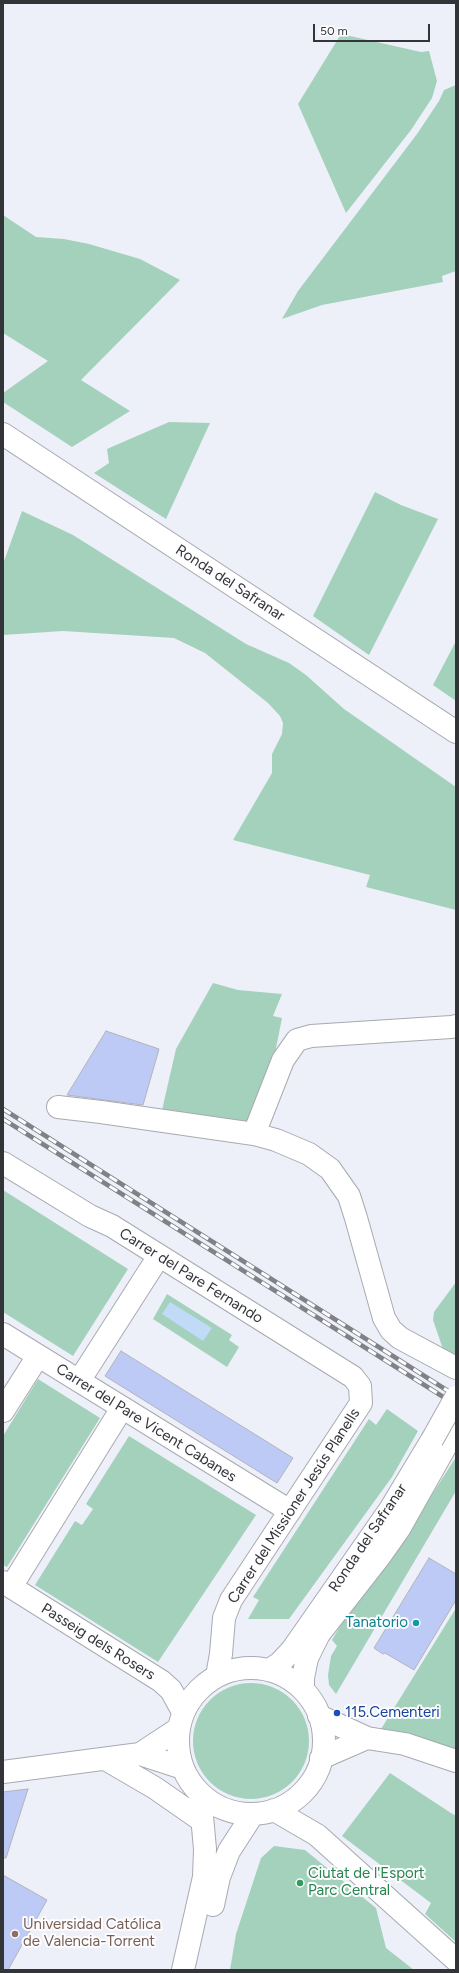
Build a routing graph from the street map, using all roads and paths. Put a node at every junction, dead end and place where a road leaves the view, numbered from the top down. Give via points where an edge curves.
1 (3, 434) edge
2 (456, 732) edge
3 (456, 1026) edge
4 (58, 1107) dead end
5 (254, 1134) junction
6 (3, 1163) edge
7 (159, 1256) junction
8 (3, 1334) edge
9 (38, 1356) junction
10 (456, 1368) edge
11 (79, 1381) junction
12 (456, 1397) edge
13 (360, 1403) joint
14 (122, 1408) junction
15 (3, 1411) edge
16 (445, 1437) edge
17 (290, 1511) junction
18 (7, 1585) edge
19 (224, 1633) junction
20 (259, 1669) junction
21 (217, 1676) junction
22 (303, 1690) junction
23 (319, 1716) junction
24 (181, 1720) junction
25 (367, 1738) junction
26 (140, 1754) junction
27 (321, 1758) junction
28 (107, 1760) junction
29 (456, 1761) edge
30 (183, 1768) junction
31 (3, 1772) edge
32 (303, 1791) junction
33 (200, 1794) junction
34 (264, 1812) junction
35 (201, 1820) junction
36 (318, 1835) junction
37 (456, 1960) edge
38 (183, 1970) edge
39 (198, 1970) edge

1 - 2 street, Ronda del Safranar
3 - 5 street via 311,1036 297,1040 283,1060
4 - 5 street
5 - 10 street via 309,1154 330,1170 349,1196 384,1318 391,1330 400,1338
6 - 7 street, Carrer del Pare Fernando
7 - 11 street
7 - 13 street, Carrer del Pare Fernando via 353,1377 360,1386
8 - 9 street, Carrer del Pare Vicent Cabanes
9 - 11 street, Carrer del Pare Vicent Cabanes
9 - 15 street
11 - 14 street, Carrer del Pare Vicent Cabanes
12 - 16 street, Ronda del Safranar, bridge
13 - 17 street, Carrer del Missioner Jesús Planells
14 - 17 street, Carrer del Pare Vicent Cabanes
14 - 18 street
16 - 20 street, Ronda del Safranar via 391,1508 292,1650 280,1663
16 - 22 street, Ronda del Safranar via 399,1529 318,1634 307,1658
17 - 19 street, Carrer del Missioner Jesús Planells via 231,1600 224,1618
18 - 24 street, Passeig dels Rosers via 161,1681 171,1690
19 - 20 street
19 - 21 street, Carrer del Missioner Jesús Planells
20 - 21 street via 234,1669
20 - 22 street via 288,1678
21 - 24 street via 191,1698
22 - 23 street via 313,1702
23 - 25 street
23 - 27 street via 323,1736
24 - 26 street
24 - 30 street via 178,1746
25 - 27 street
25 - 29 street via 405,1744
26 - 28 street
26 - 30 street
27 - 32 street via 314,1776
28 - 31 street
28 - 35 street via 155,1788
30 - 33 street
32 - 34 street via 290,1802
32 - 36 street
33 - 34 street via 214,1804 233,1812
33 - 35 street
34 - 36 street
34 - 39 street via 246,1822 229,1851 219,1877
35 - 38 street via 205,1849 204,1877
36 - 37 street

